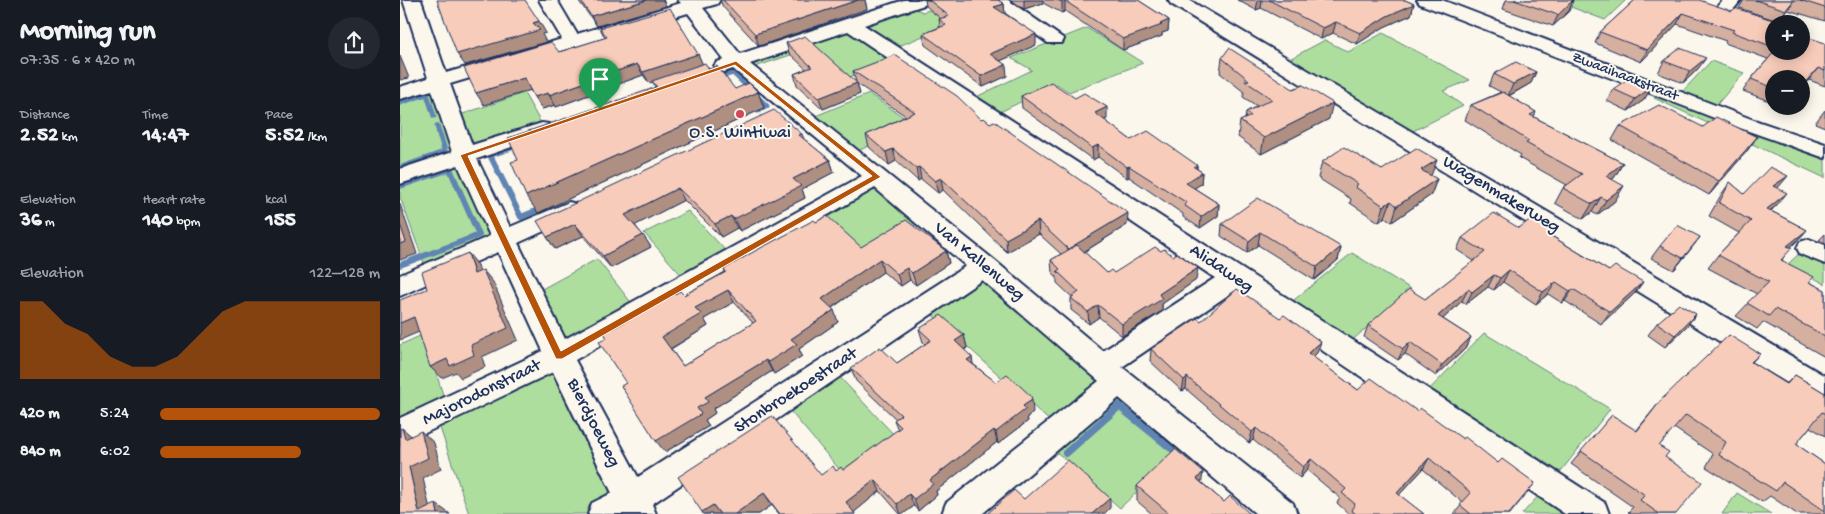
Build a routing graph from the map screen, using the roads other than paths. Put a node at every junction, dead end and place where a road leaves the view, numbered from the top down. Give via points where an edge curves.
1 (412, 0) edge
2 (548, 0) edge
3 (996, 0) edge
4 (1177, 0) edge
5 (1426, 0) edge
6 (696, 2) edge
7 (905, 2) edge
8 (1721, 5) edge
9 (1740, 16) edge
10 (850, 24) junction
11 (1055, 40) dead end
12 (572, 42) junction
13 (736, 62) junction
14 (708, 72) edge
15 (440, 82) junction
16 (400, 94) edge
17 (791, 106) junction
18 (764, 118) edge
19 (558, 123) edge
20 (1825, 151) edge
21 (464, 155) junction
22 (400, 177) edge
23 (877, 177) junction
24 (584, 203) edge
25 (503, 241) junction
26 (985, 266) junction
27 (1234, 278) junction
28 (400, 286) edge
29 (559, 356) junction
30 (1110, 374) junction
31 (1825, 391) edge
32 (400, 432) edge
33 (636, 506) edge
34 (604, 514) edge
35 (958, 514) edge
36 (1281, 514) edge
37 (1593, 514) edge

1 - 15 street, Bierdjoeweg
2 - 12 street
3 - 11 street
4 - 31 street, Wagenmakerweg
5 - 20 street, Zwaaihaakstraat
6 - 12 street
6 - 13 street, Van Kallenweg
7 - 10 street
8 - 9 street
10 - 13 street
10 - 27 street, Alidaweg
12 - 15 street
13 - 14 street
13 - 17 street, Van Kallenweg
15 - 16 street
15 - 21 street, Bierdjoeweg
17 - 18 street
17 - 23 street, Van Kallenweg
19 - 21 street
21 - 22 street
21 - 25 street, Bierdjoeweg
23 - 26 street, Van Kallenweg
23 - 29 street, Majorodonstraat
24 - 25 street
25 - 28 street
25 - 29 street, Bierdjoeweg
26 - 30 street, Van Kallenweg
26 - 33 street, Stonbroekoestraat
27 - 30 street
27 - 37 street, Alidaweg
29 - 32 street, Majorodonstraat
29 - 33 street, Bierdjoeweg
30 - 35 street
30 - 36 street, Van Kallenweg
33 - 34 street, Stonbroekoestraat

